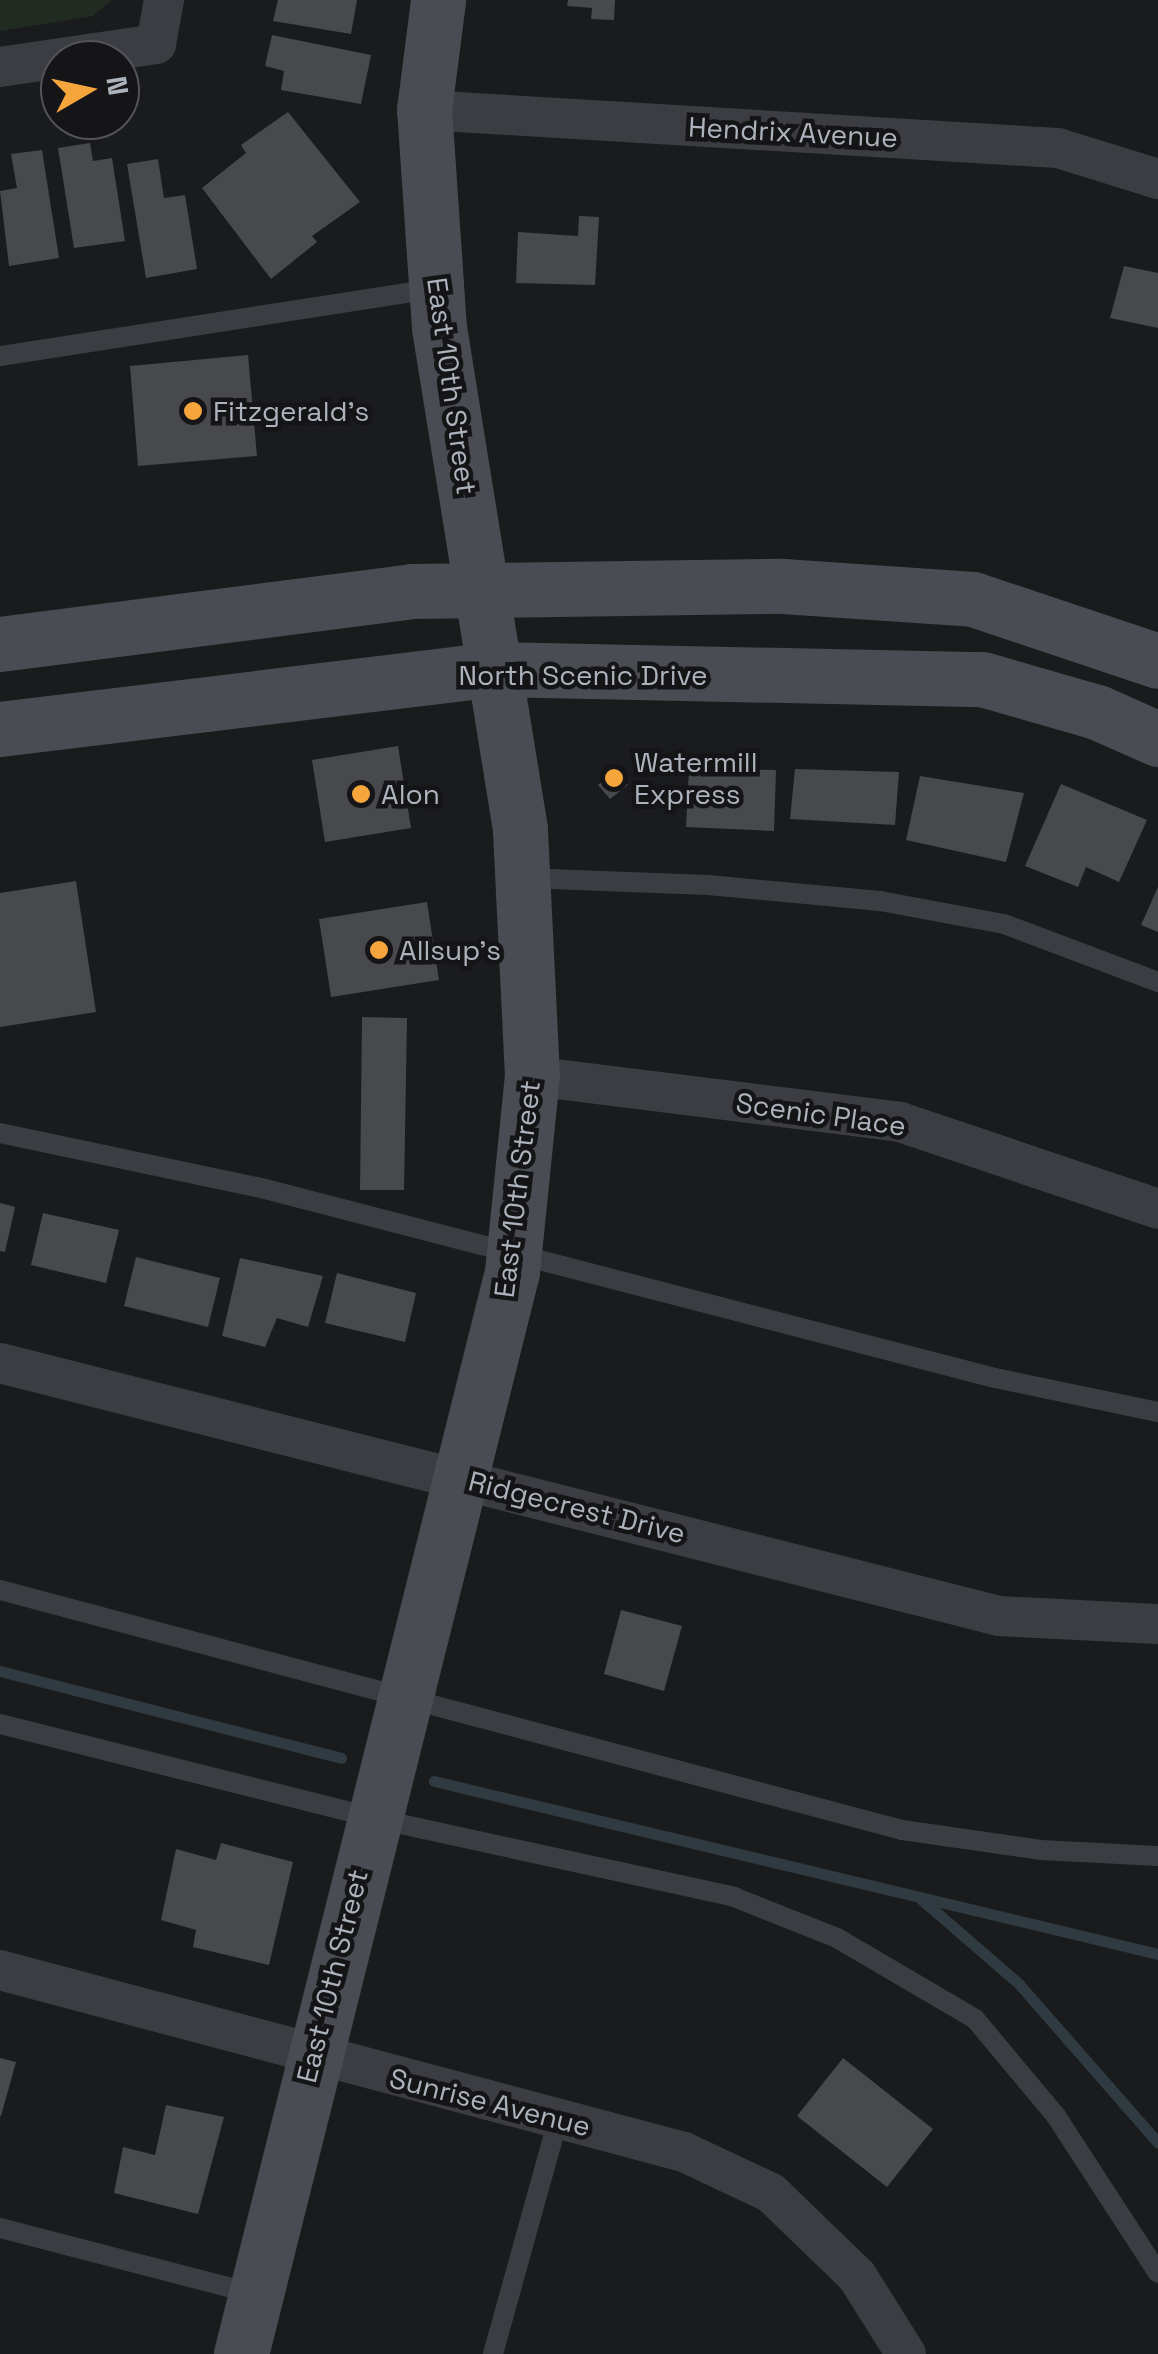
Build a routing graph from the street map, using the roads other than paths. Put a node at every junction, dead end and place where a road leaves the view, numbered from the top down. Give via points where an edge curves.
1 (164, 0) edge
2 (438, 0) edge
3 (0, 67) edge
4 (424, 110) junction
5 (1158, 179) edge
6 (436, 289) junction
7 (0, 356) edge
8 (484, 587) junction
9 (0, 644) edge
10 (1158, 661) edge
11 (494, 669) junction
12 (0, 729) edge
13 (1158, 739) edge
14 (522, 878) junction
15 (1158, 982) edge
16 (532, 1076) junction
17 (0, 1133) edge
18 (1158, 1208) edge
19 (514, 1255) junction
20 (0, 1363) edge
21 (1158, 1412) edge
22 (464, 1478) junction
23 (0, 1590) edge
24 (1158, 1624) edge
25 (406, 1696) junction
26 (0, 1724) edge
27 (372, 1818) junction
28 (1158, 1856) edge
29 (0, 1970) edge
30 (311, 2056) junction
31 (558, 2119) junction
32 (0, 2228) edge
33 (1158, 2273) edge
34 (254, 2294) junction
35 (241, 2354) edge
36 (493, 2354) edge
37 (906, 2354) edge

1 - 3 street via 156,44
2 - 4 main road, East 10th Street
4 - 5 street, Hendrix Avenue via 1058,148
4 - 6 main road, East 10th Street
6 - 7 lane
6 - 8 main road, East 10th Street
8 - 9 main road
8 - 10 main road via 783,586 973,600
8 - 11 main road, East 10th Street
11 - 12 main road, North Scenic Drive
11 - 13 main road, North Scenic Drive via 982,680 1097,712
11 - 14 main road, East 10th Street
14 - 15 lane via 880,900 1004,924
14 - 16 main road, East 10th Street
16 - 18 street, Scenic Place via 900,1122
16 - 19 main road, East 10th Street
17 - 19 lane via 265,1189
19 - 21 lane via 995,1378
19 - 22 main road, East 10th Street
20 - 22 street, Ridgecrest Drive
22 - 24 street, Ridgecrest Drive via 998,1616
22 - 25 main road, East 10th Street
23 - 25 lane
25 - 27 main road, East 10th Street
25 - 28 lane via 902,1830 1041,1850
26 - 27 lane
27 - 30 main road, East 10th Street
27 - 33 lane via 734,1897 836,1938 974,2019 1056,2116
29 - 30 street, Sunrise Avenue
30 - 31 street, Sunrise Avenue
30 - 34 main road, East 10th Street
31 - 36 lane
31 - 37 street, Sunrise Avenue via 684,2152 771,2193 857,2276
32 - 34 lane
34 - 35 main road, East 10th Street

